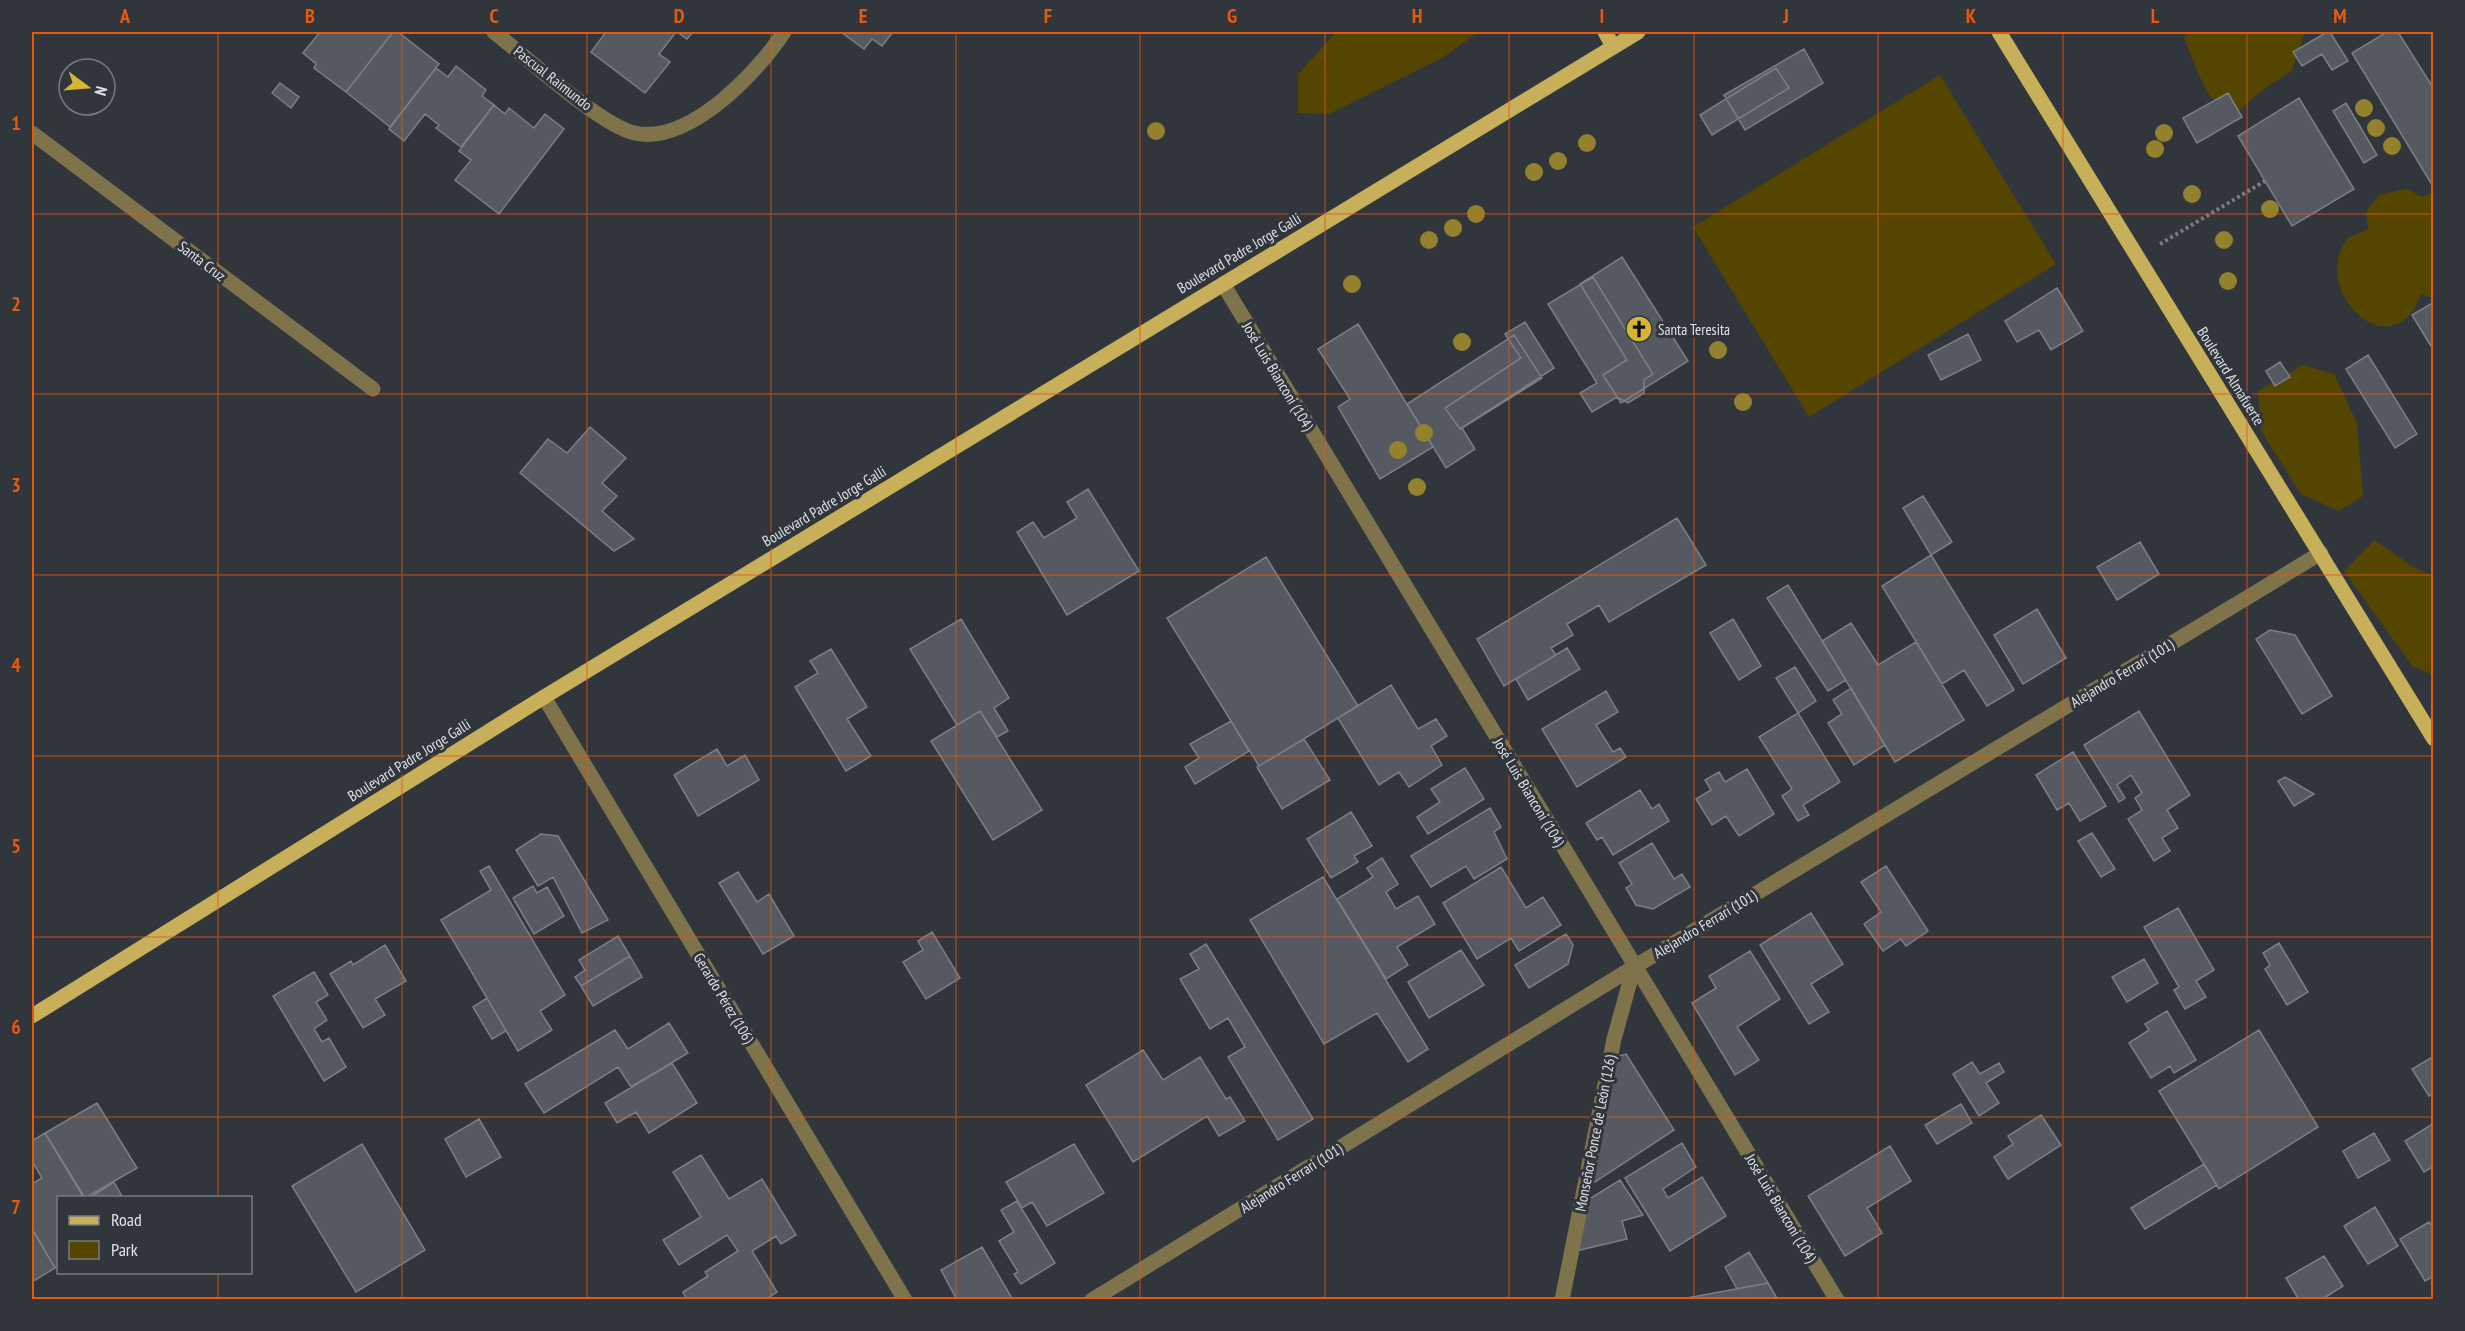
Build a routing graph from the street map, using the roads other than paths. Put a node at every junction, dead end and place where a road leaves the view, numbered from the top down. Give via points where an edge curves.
1 (494, 32) edge
2 (784, 32) edge
3 (1605, 32) edge
4 (1638, 32) edge
5 (1998, 32) edge
6 (1613, 46) junction
7 (32, 133) edge
8 (1223, 284) junction
9 (373, 389) dead end
10 (2321, 553) junction
11 (544, 697) junction
12 (2433, 739) edge
13 (1634, 967) junction
14 (32, 1016) edge
15 (905, 1299) edge
16 (1092, 1299) edge
17 (1562, 1299) edge
18 (1837, 1299) edge

1 - 2 street, Pascual Raimundo via 612,124 637,134 668,131 702,115 742,83
3 - 6 main road
4 - 6 main road, Boulevard Padre Jorge Galli
5 - 10 main road, Boulevard Almafuerte
6 - 8 main road, Boulevard Padre Jorge Galli
7 - 9 street, Santa Cruz
8 - 11 main road, Boulevard Padre Jorge Galli
8 - 13 street, José Luis Bianconi (104)
10 - 12 main road, Boulevard Almafuerte
10 - 13 street, Alejandro Ferrari (101)
11 - 14 main road, Boulevard Padre Jorge Galli
11 - 15 street, Gerardo Pérez (106)
13 - 16 street, Alejandro Ferrari (101)
13 - 17 street, Monseñor Ponce de León (126) via 1614,1039
13 - 18 street, José Luis Bianconi (104)

